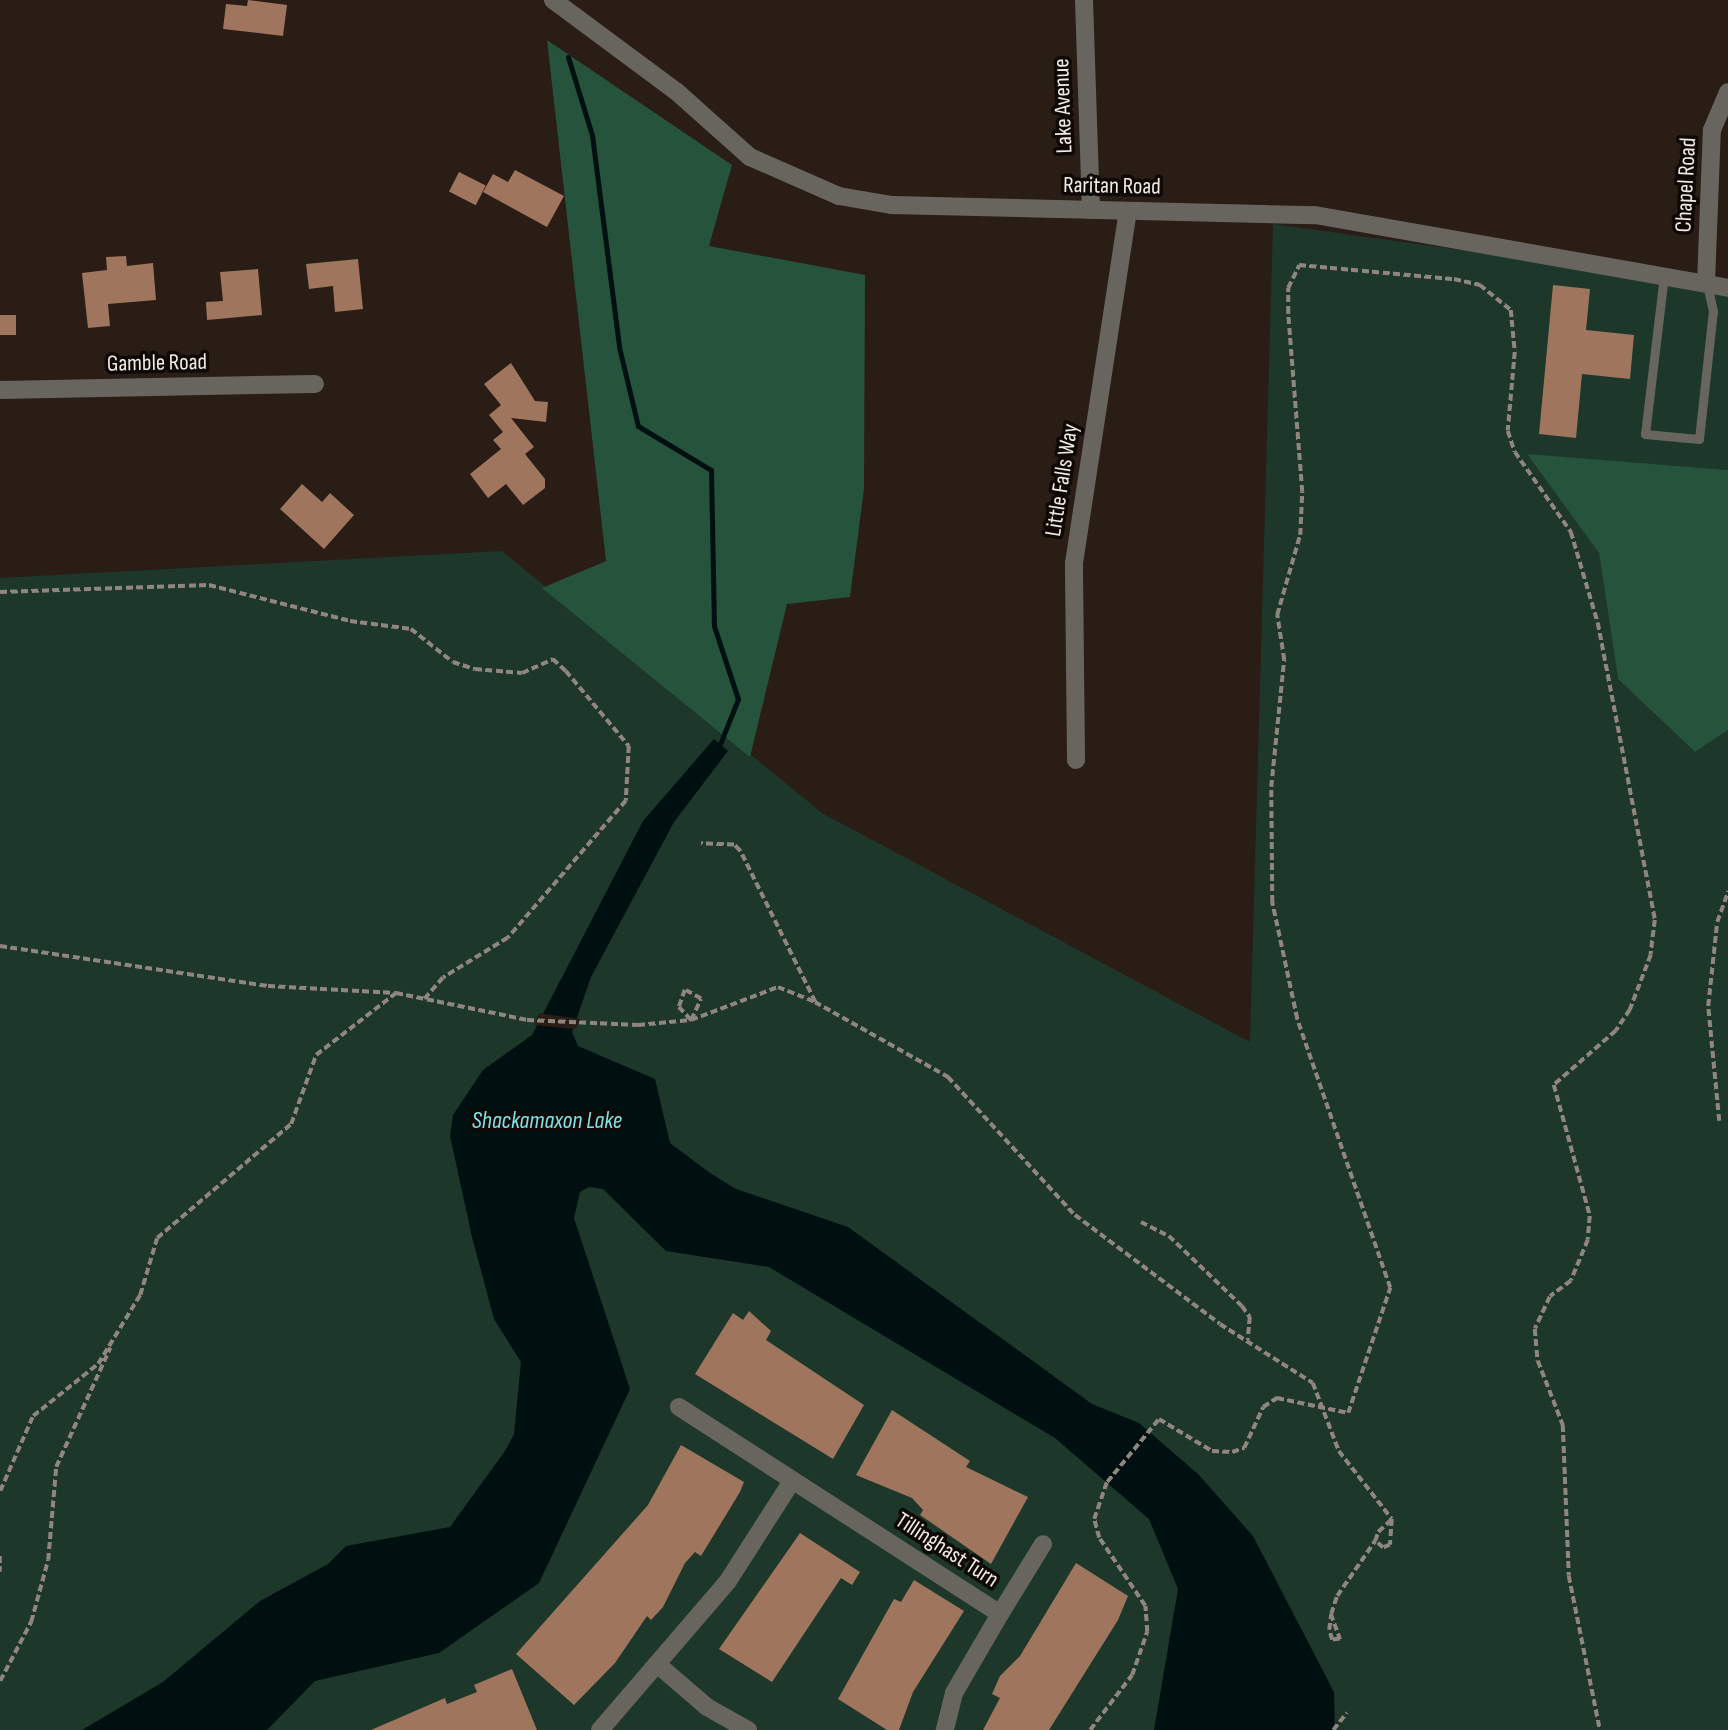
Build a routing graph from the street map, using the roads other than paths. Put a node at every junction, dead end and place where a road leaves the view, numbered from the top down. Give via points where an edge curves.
1 (553, 0) edge
2 (1084, 0) edge
3 (1728, 92) edge
4 (1091, 210) junction
5 (1128, 211) junction
6 (1665, 275) junction
7 (1706, 283) junction
8 (1728, 288) edge
9 (315, 384) dead end
10 (0, 390) edge
11 (1076, 760) dead end
12 (679, 1407) dead end
13 (792, 1481) junction
14 (1043, 1544) dead end
15 (1000, 1614) junction
16 (657, 1664) junction
17 (600, 1730) edge
18 (748, 1730) edge
19 (945, 1730) edge

1 - 4 street, Raritan Road via 677,92 723,138 808,186 892,205
2 - 4 street, Lake Avenue
3 - 7 street, Chapel Road via 1712,130
4 - 5 street, Raritan Road
5 - 6 street, Raritan Road via 1315,215
5 - 11 street, Little Falls Way via 1074,563
6 - 7 street, Raritan Road
6 - 7 lane via 1645,435 1699,439 1713,311
7 - 8 street, Raritan Road
9 - 10 street, Gamble Road
12 - 13 street, Tillinghast Turn
13 - 15 street, Tillinghast Turn
13 - 16 street via 728,1581
14 - 15 street
15 - 19 street, Tillinghast Turn via 954,1693
16 - 17 street
16 - 18 street

